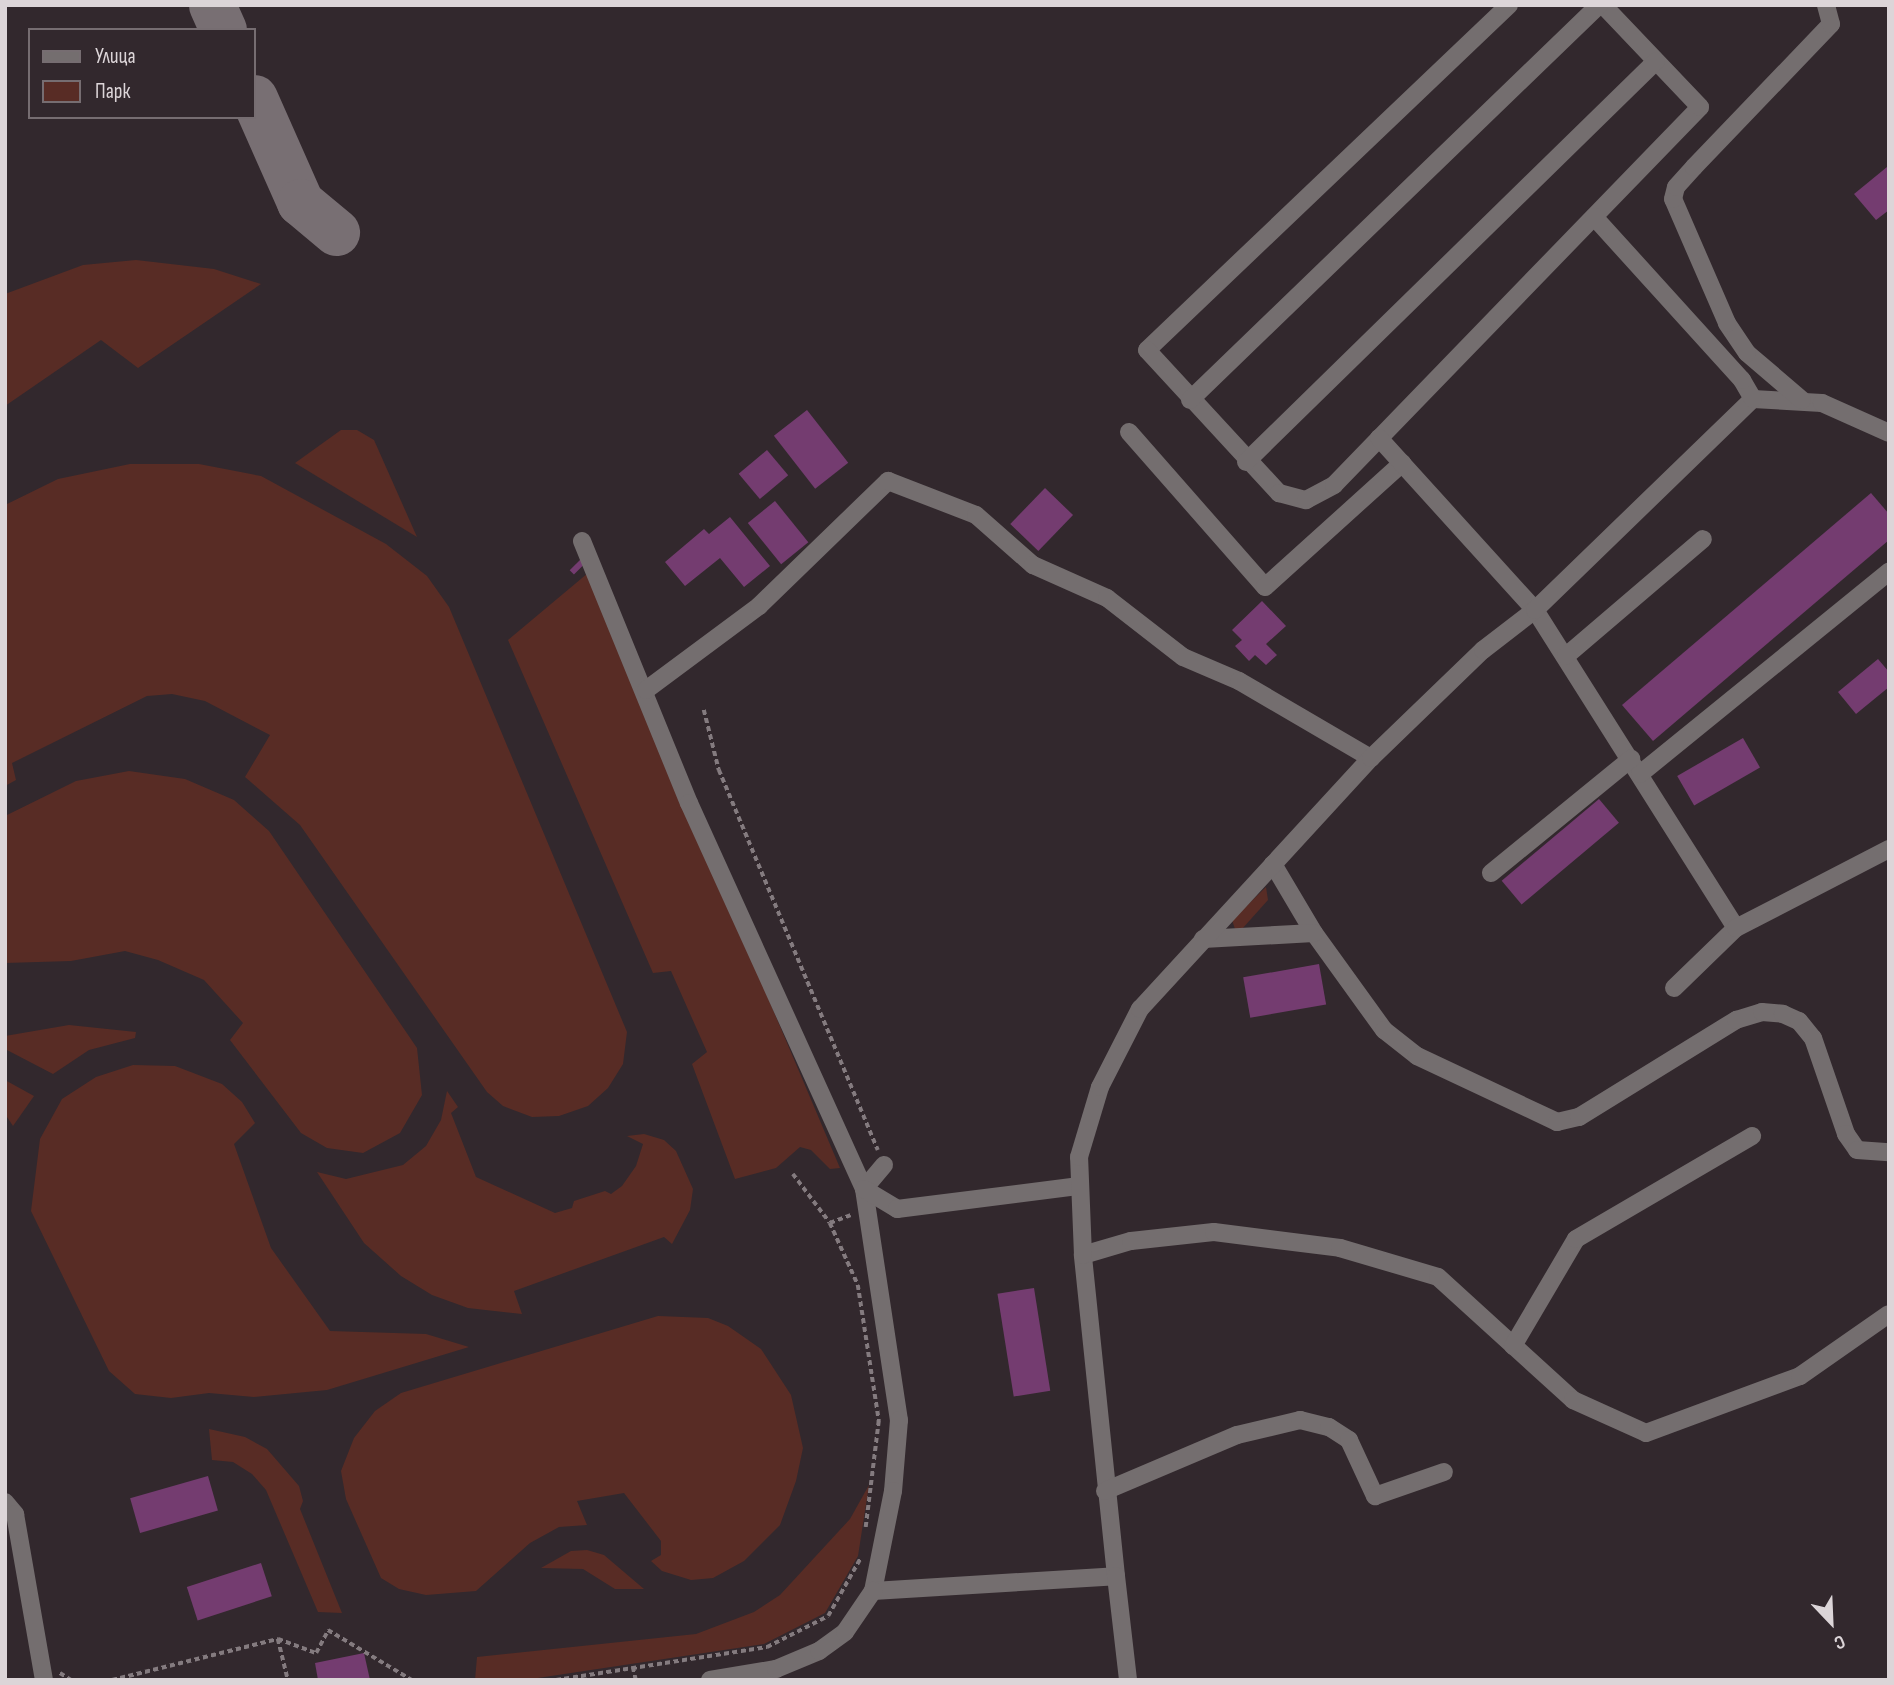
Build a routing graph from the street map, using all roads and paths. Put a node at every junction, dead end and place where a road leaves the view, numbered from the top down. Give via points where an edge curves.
1 (1509, 5) edge
2 (1600, 5) edge
3 (1826, 5) edge
4 (1656, 61) junction
5 (1594, 217) junction
6 (1753, 399) junction
7 (1190, 400) junction
8 (1802, 400) junction
9 (1129, 432) dead end
10 (1889, 433) edge
11 (1379, 438) junction
12 (1246, 462) junction
13 (1402, 463) junction
14 (1703, 539) dead end
15 (582, 541) dead end
16 (1889, 572) edge
17 (1535, 610) junction
18 (1566, 656) junction
19 (646, 690) junction
20 (704, 710) dead end
21 (1371, 758) junction
22 (1636, 766) junction
23 (1889, 849) edge
24 (1273, 864) junction
25 (1491, 873) dead end
26 (1736, 928) junction
27 (1314, 933) junction
28 (1203, 939) junction
29 (1674, 988) dead end
30 (1752, 1136) dead end
31 (1889, 1152) edge
32 (884, 1165) joint
33 (793, 1174) dead end
34 (1080, 1186) junction
35 (864, 1189) junction
36 (844, 1216) dead end
37 (830, 1223) junction
38 (1083, 1255) junction
39 (1889, 1314) edge
40 (1513, 1346) junction
41 (1444, 1472) dead end
42 (1105, 1491) junction
43 (5, 1502) edge
44 (866, 1530) dead end
45 (861, 1558) dead end
46 (1116, 1576) junction
47 (873, 1591) junction
48 (278, 1639) junction
49 (633, 1667) junction
50 (566, 1679) edge
51 (44, 1680) edge
52 (112, 1680) edge
53 (288, 1680) edge
54 (412, 1680) edge
55 (556, 1680) edge
56 (636, 1680) edge
57 (710, 1680) edge
58 (1128, 1680) edge

1 - 7 lane via 1147,350
2 - 4 lane
2 - 7 lane
3 - 8 lane via 1831,24 1676,187 1673,199 1727,323 1747,353
4 - 5 lane via 1700,107
4 - 12 lane
5 - 6 lane via 1742,380
5 - 11 lane
6 - 8 lane
6 - 17 lane
7 - 12 lane
8 - 10 lane via 1822,403
9 - 13 lane via 1265,587
11 - 12 lane via 1334,485 1306,500 1279,493
11 - 13 lane
13 - 17 lane
14 - 18 lane
15 - 19 lane
16 - 22 lane
17 - 18 lane
17 - 21 lane via 1483,650
18 - 22 lane
19 - 21 lane via 760,606 888,481 976,515 1033,565 1107,598 1183,656 1240,681
19 - 35 lane via 689,803
20 - 32 path via 719,770
21 - 24 lane
22 - 25 lane
22 - 26 lane
23 - 26 lane
24 - 27 lane
24 - 28 lane
26 - 29 lane
27 - 28 lane
27 - 31 lane via 1395,1039 1417,1056 1558,1122 1579,1117 1736,1020 1762,1012 1783,1014 1799,1021 1813,1038 1846,1134 1857,1150
28 - 34 lane via 1140,1009 1100,1087 1079,1157
30 - 40 lane via 1576,1239
32 - 35 lane
33 - 37 path
34 - 35 lane via 897,1209
34 - 38 lane
35 - 47 lane via 899,1420 887,1527
36 - 37 path
37 - 44 path via 858,1285 879,1421
38 - 40 lane via 1131,1241 1213,1232 1340,1248 1438,1277
38 - 42 lane
39 - 40 lane via 1800,1376 1646,1433 1573,1400
41 - 42 lane via 1375,1496 1349,1440 1329,1427 1300,1420 1237,1434
42 - 46 lane
43 - 51 lane via 15,1514
45 - 49 path via 828,1616 767,1647
46 - 47 lane
46 - 58 lane
47 - 57 lane via 845,1632 818,1651 776,1669
48 - 52 path
48 - 53 path
48 - 54 path via 316,1653 328,1630
49 - 50 path
49 - 56 path
50 - 55 path

